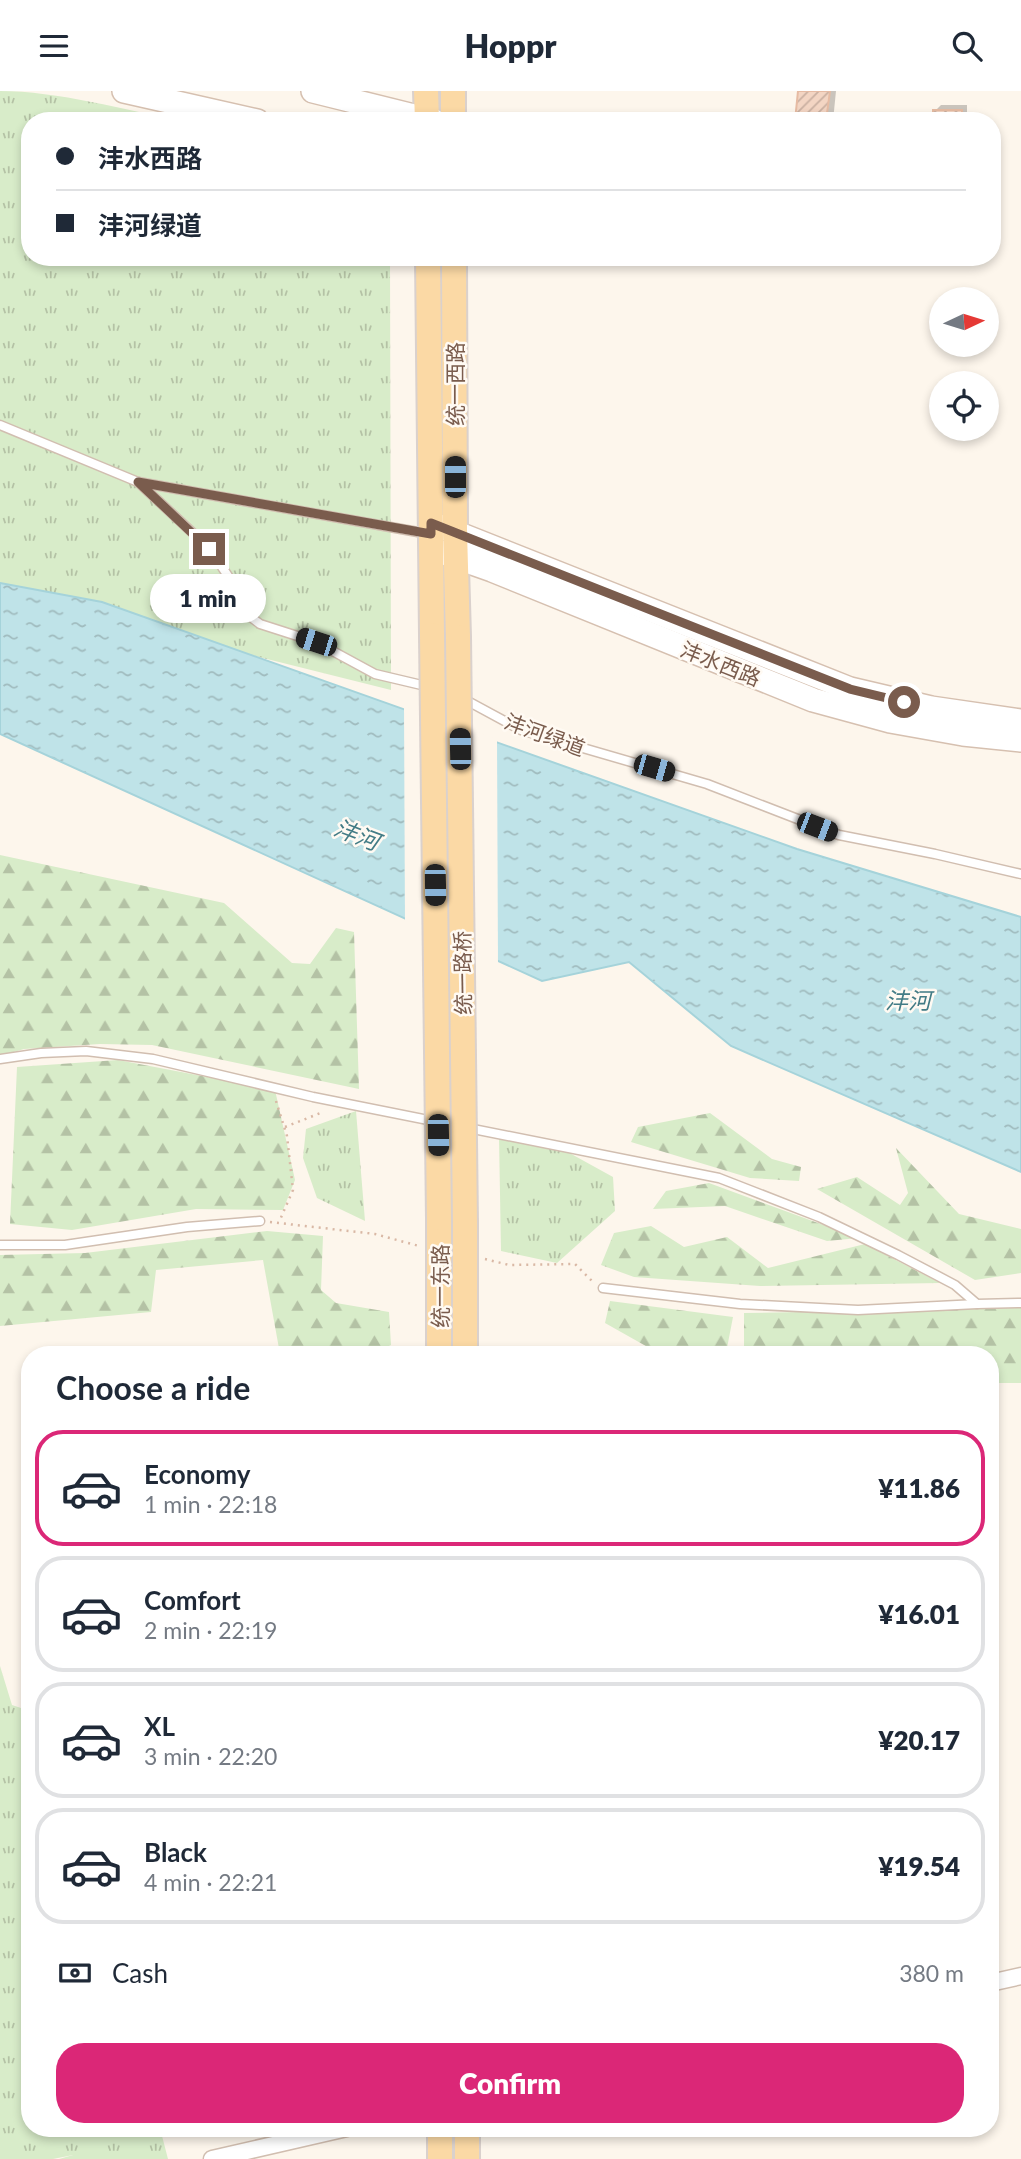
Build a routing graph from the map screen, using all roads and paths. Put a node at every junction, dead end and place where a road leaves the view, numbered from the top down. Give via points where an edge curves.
1 (124, 91) edge
2 (313, 91) edge
3 (426, 91) edge
4 (453, 91) edge
5 (217, 112) edge
6 (397, 112) edge
7 (428, 112) edge
8 (453, 112) edge
9 (428, 266) edge
10 (453, 266) edge
11 (0, 425) edge
12 (138, 482) junction
13 (437, 535) junction
14 (455, 557) junction
15 (432, 635) joint
16 (458, 637) joint
17 (438, 688) dead end
18 (448, 691) dead end
19 (1021, 721) edge
20 (1021, 740) edge
21 (1021, 874) edge
22 (0, 1059) edge
23 (272, 1087) junction
24 (346, 1103) junction
25 (285, 1127) junction
26 (439, 1218) joint
27 (260, 1220) joint
28 (278, 1223) junction
29 (465, 1224) joint
30 (0, 1245) edge
31 (439, 1251) junction
32 (465, 1254) junction
33 (603, 1288) joint
34 (1021, 1303) edge
35 (977, 1304) junction
36 (439, 1346) edge
37 (465, 1346) edge
38 (1021, 1976) edge
39 (999, 1981) edge
40 (308, 2137) edge
41 (440, 2137) edge
42 (467, 2137) edge
43 (212, 2159) edge
44 (440, 2159) edge
45 (467, 2159) edge

1 - 5 street
2 - 6 street
3 - 7 main road
4 - 8 main road
9 - 13 main road, 统一西路
10 - 13 main road, 统一西路
11 - 12 lane
12 - 13 lane
12 - 17 lane via 209,549 228,576 243,611 260,624 316,642 375,674
13 - 14 main road, 统一西路
13 - 15 main road, 统一西路
13 - 19 street, 沣水西路 via 850,689 932,708
14 - 16 main road, 统一西路
14 - 20 street, 沣水西路 via 813,700 890,721
15 - 26 main road, 统一路桥, bridge
16 - 29 main road, 统一路桥, bridge
18 - 21 lane, 沣河绿道 via 521,730 707,784 839,835
22 - 23 lane via 86,1051 153,1059
23 - 24 lane
23 - 25 path
24 - 25 path
24 - 35 lane via 719,1178 819,1217 898,1255 955,1285
25 - 28 path via 293,1190
26 - 31 main road, 统一东路
27 - 28 path
27 - 30 lane via 65,1245
28 - 31 path via 375,1234
29 - 32 main road, 统一东路
31 - 36 main road, 统一东路
32 - 33 path via 509,1265 575,1264
32 - 37 main road, 统一东路
33 - 35 lane via 740,1304 858,1310
34 - 35 lane
38 - 39 street
40 - 43 street
41 - 44 main road
42 - 45 main road

